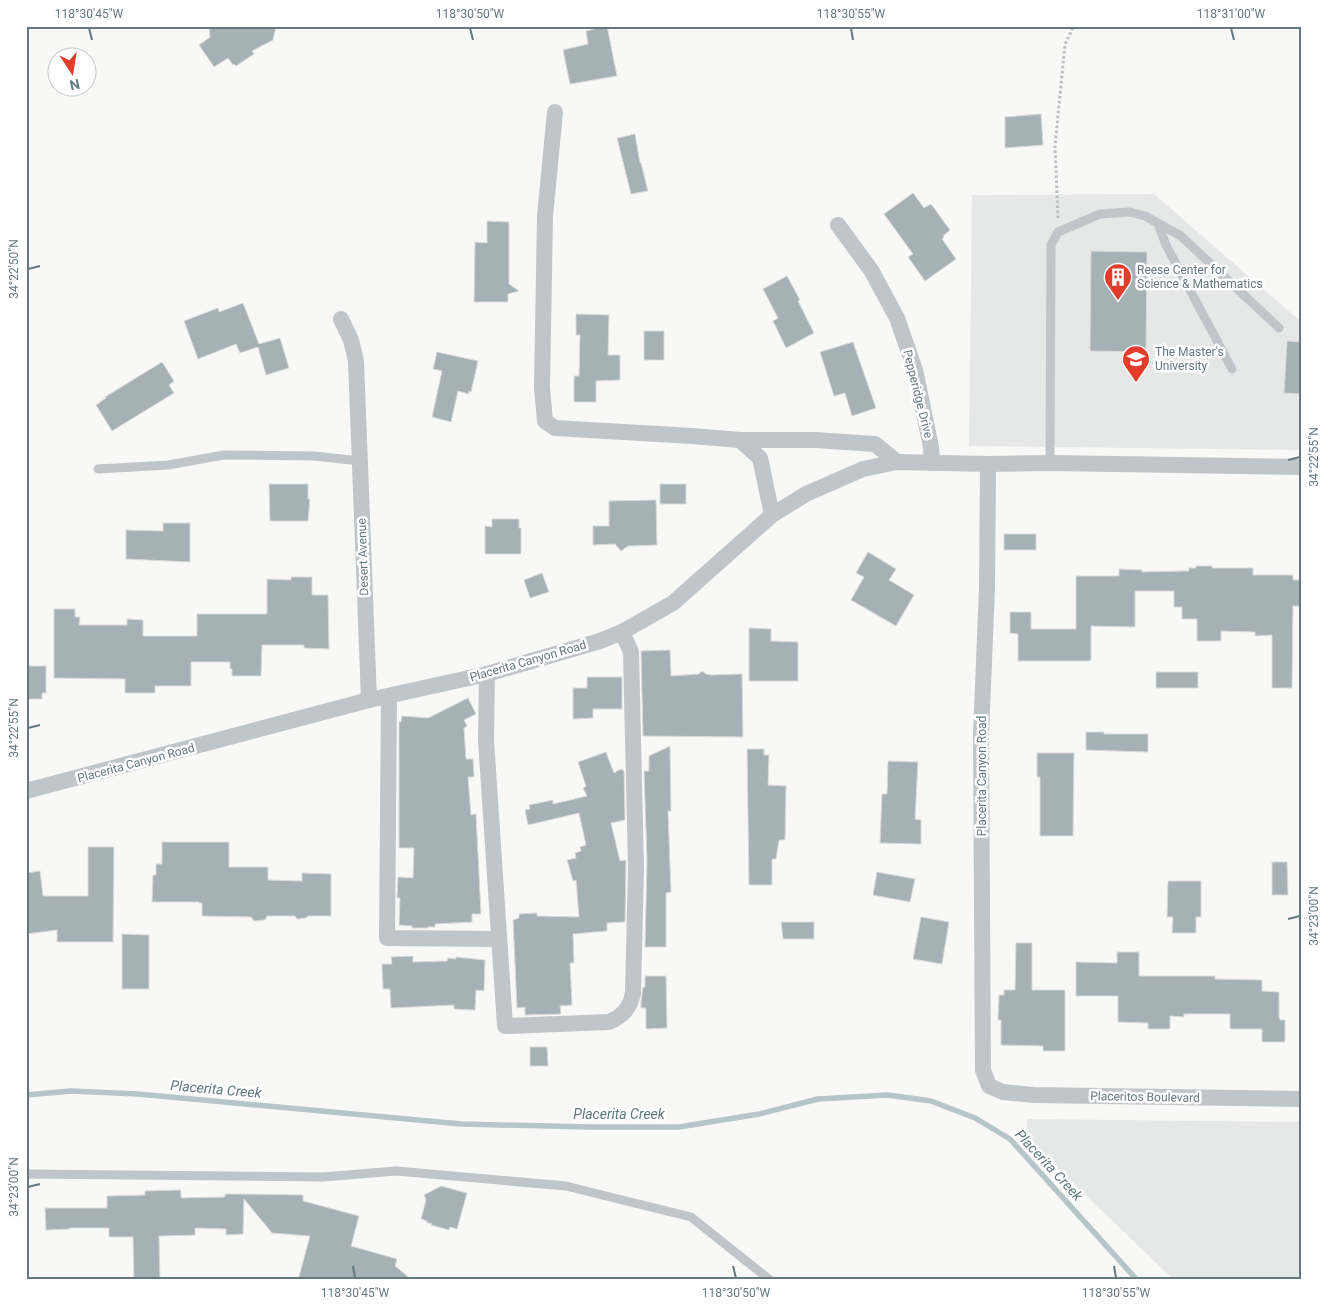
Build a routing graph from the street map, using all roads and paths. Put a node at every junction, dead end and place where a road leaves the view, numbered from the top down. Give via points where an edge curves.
1 (1074, 26) edge
2 (555, 112) dead end
3 (1158, 224) junction
4 (838, 225) dead end
5 (1058, 232) junction
6 (342, 319) dead end
7 (1279, 328) dead end
8 (1232, 369) dead end
9 (740, 440) junction
10 (360, 460) junction
11 (897, 462) junction
12 (932, 463) junction
13 (1050, 463) junction
14 (988, 464) junction
15 (1302, 467) edge
16 (98, 469) dead end
17 (772, 515) junction
18 (622, 632) junction
19 (487, 674) junction
20 (389, 697) junction
21 (369, 700) junction
22 (26, 791) edge
23 (499, 939) junction
24 (990, 1086) joint
25 (1302, 1099) edge
26 (26, 1174) edge
27 (770, 1280) edge

1 - 5 path via 1065,44 1055,146
2 - 9 street via 545,216 542,388 545,421 554,428
3 - 5 lane via 1130,212 1100,214
3 - 7 lane via 1181,236
3 - 8 lane
4 - 12 street, Pepperidge Drive via 871,270 897,318 915,370
5 - 13 lane via 1051,245
6 - 10 street, Desert Avenue via 356,360
9 - 11 street via 875,444
9 - 17 street via 760,458
10 - 16 lane via 224,455 168,465
10 - 21 street, Desert Avenue
11 - 12 street, Placerita Canyon Road
11 - 17 street, Placerita Canyon Road via 863,468 841,477
12 - 14 street, Placerita Canyon Road
13 - 14 street, Placerita Canyon Road
13 - 15 street, Placerita Canyon Road
14 - 24 street, Placerita Canyon Road via 981,735 984,1070
17 - 18 street, Placerita Canyon Road via 673,603
18 - 19 street, Placerita Canyon Road
18 - 23 street via 631,652 636,868 631,1003 622,1015 609,1022 505,1026
19 - 20 street, Placerita Canyon Road
19 - 23 street via 486,740
20 - 21 street, Placerita Canyon Road
20 - 23 street via 387,938
21 - 22 street, Placerita Canyon Road
24 - 25 street, Placeritos Boulevard via 1003,1092 1033,1095
26 - 27 lane via 323,1177 396,1171 566,1186 691,1217

